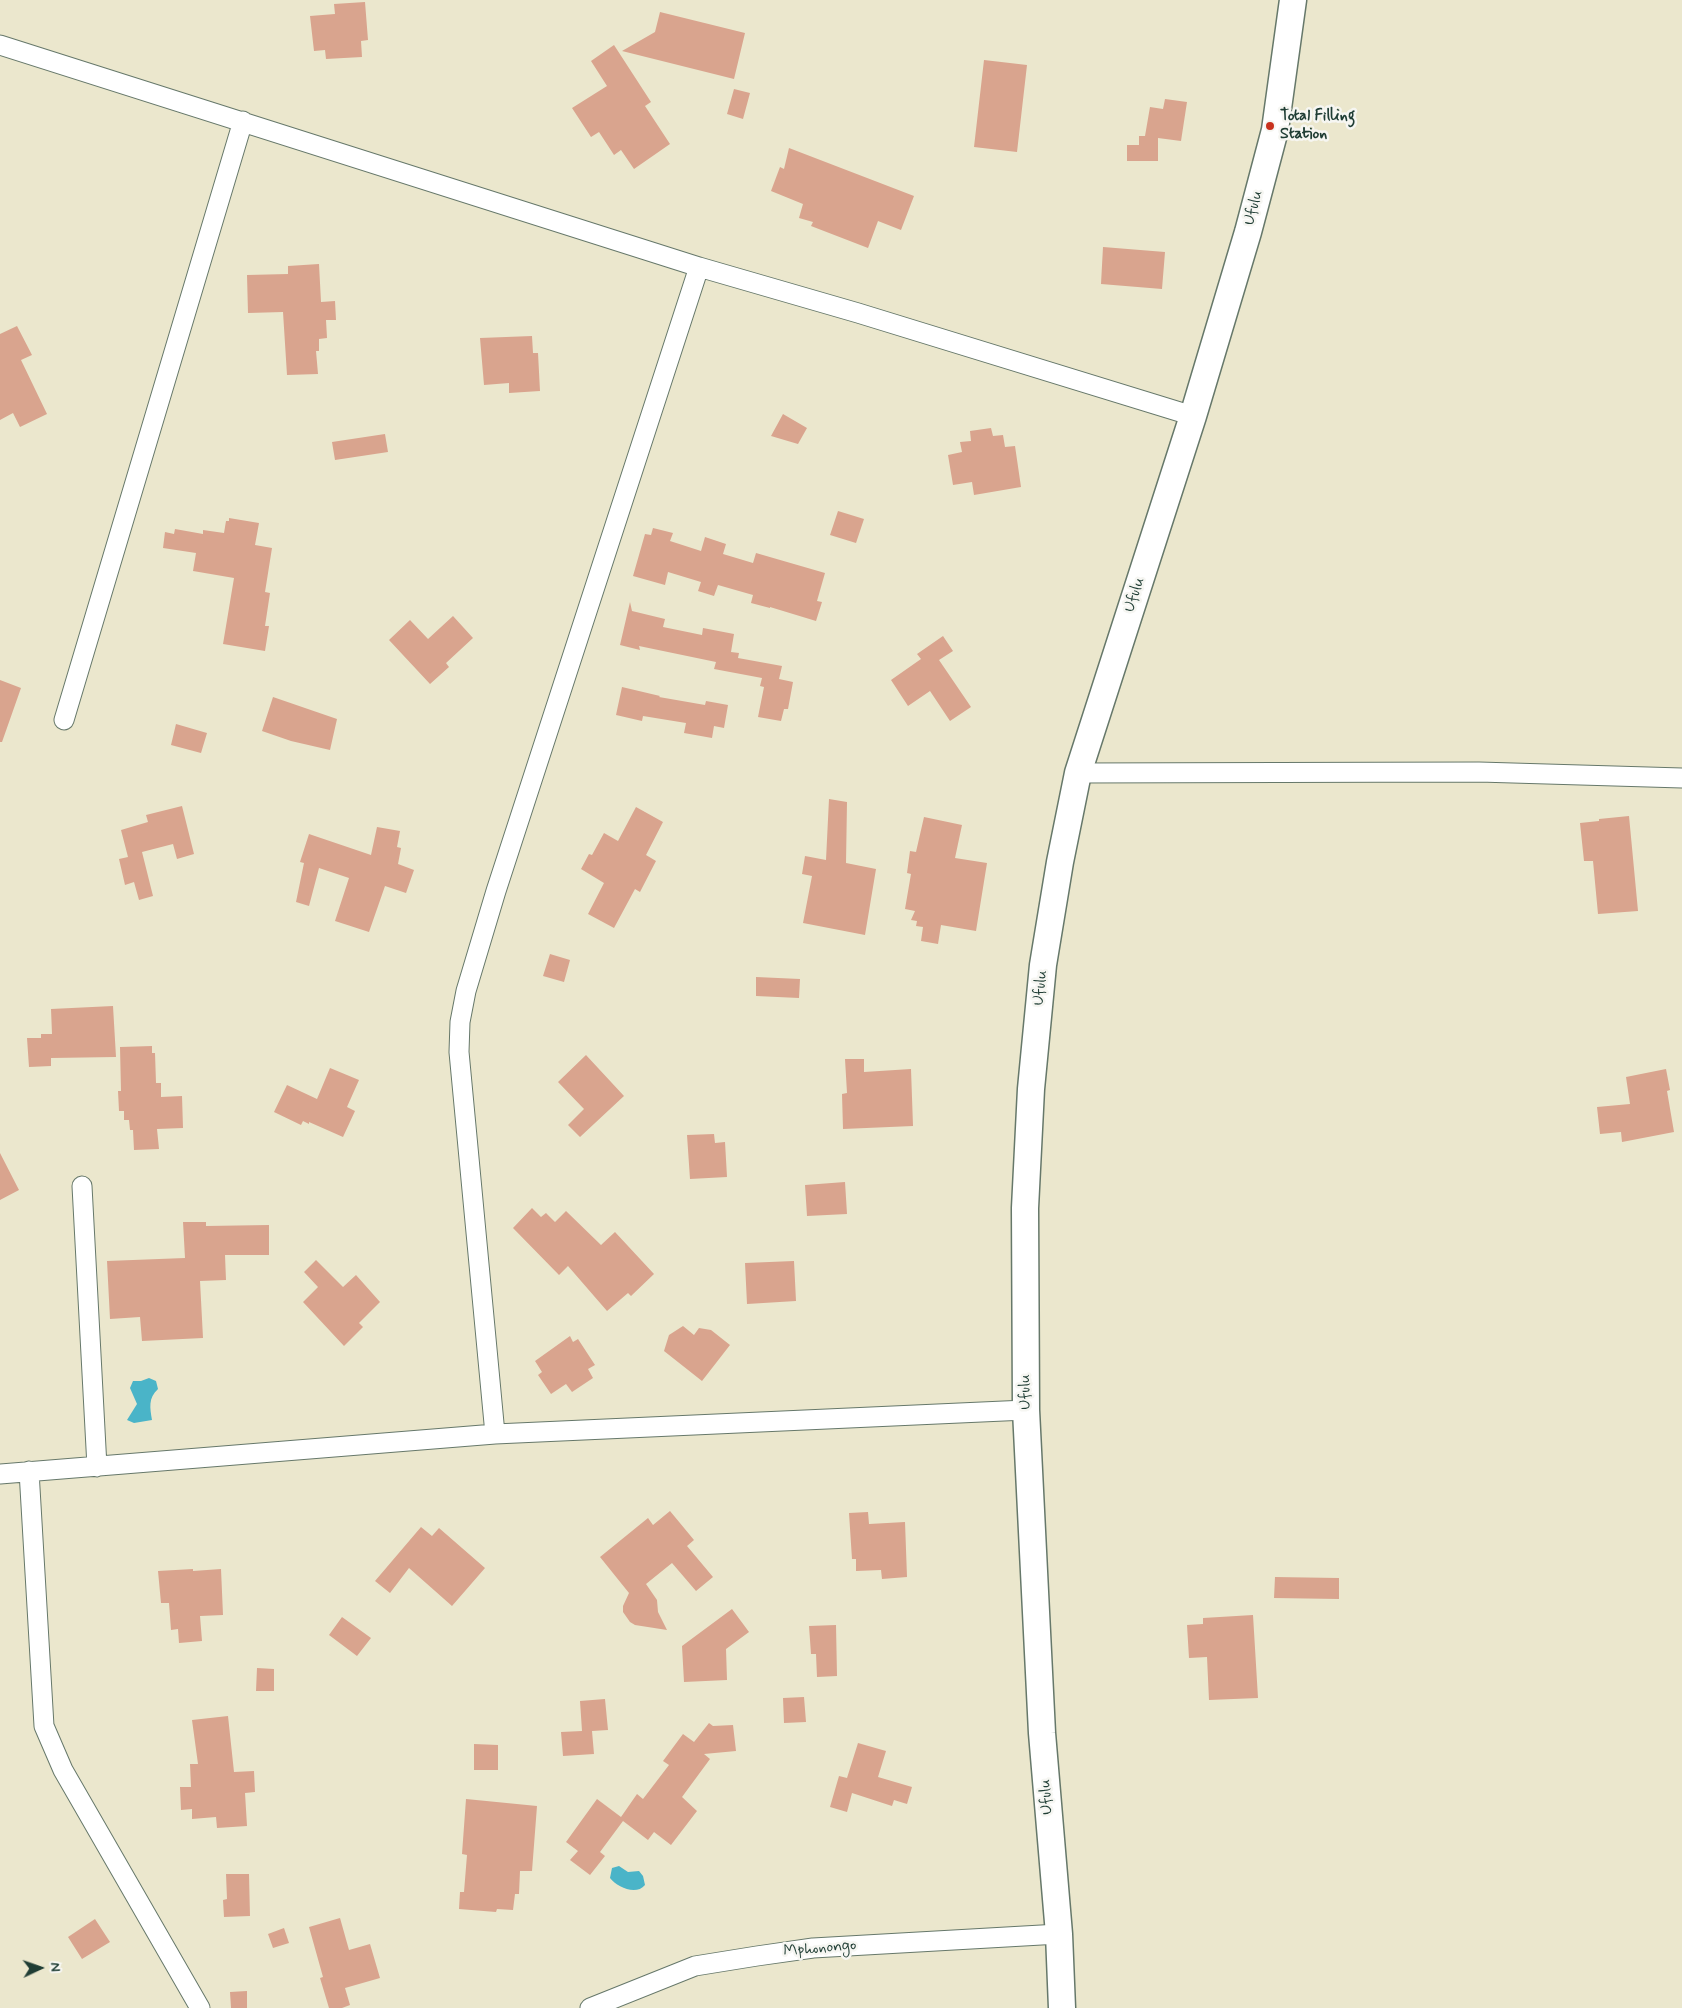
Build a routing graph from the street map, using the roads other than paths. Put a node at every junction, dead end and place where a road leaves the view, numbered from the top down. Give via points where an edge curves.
1 (1293, 0) edge
2 (0, 45) edge
3 (243, 121) junction
4 (699, 268) junction
5 (1193, 416) junction
6 (64, 720) dead end
7 (1078, 773) junction
8 (1682, 778) edge
9 (82, 1186) dead end
10 (1026, 1410) junction
11 (494, 1434) junction
12 (97, 1467) junction
13 (30, 1471) junction
14 (0, 1474) edge
15 (1058, 1934) junction
16 (200, 2008) edge
17 (590, 2008) edge
18 (1062, 2008) edge

1 - 5 street, Ufulu via 1275,130
2 - 3 street
3 - 4 street
3 - 6 street
4 - 5 street via 868,316
4 - 11 street via 496,891 460,1022 458,1052
5 - 7 street, Ufulu
7 - 8 street via 1479,772
7 - 10 street, Ufulu via 1043,966 1031,1089 1024,1208
9 - 12 street
10 - 11 street
10 - 15 street, Ufulu via 1042,1733
11 - 12 street
12 - 13 street
13 - 14 street
13 - 16 street via 44,1726 64,1770
15 - 17 street, Mphonongo via 813,1948 757,1956 695,1966
15 - 18 street, Ufulu

